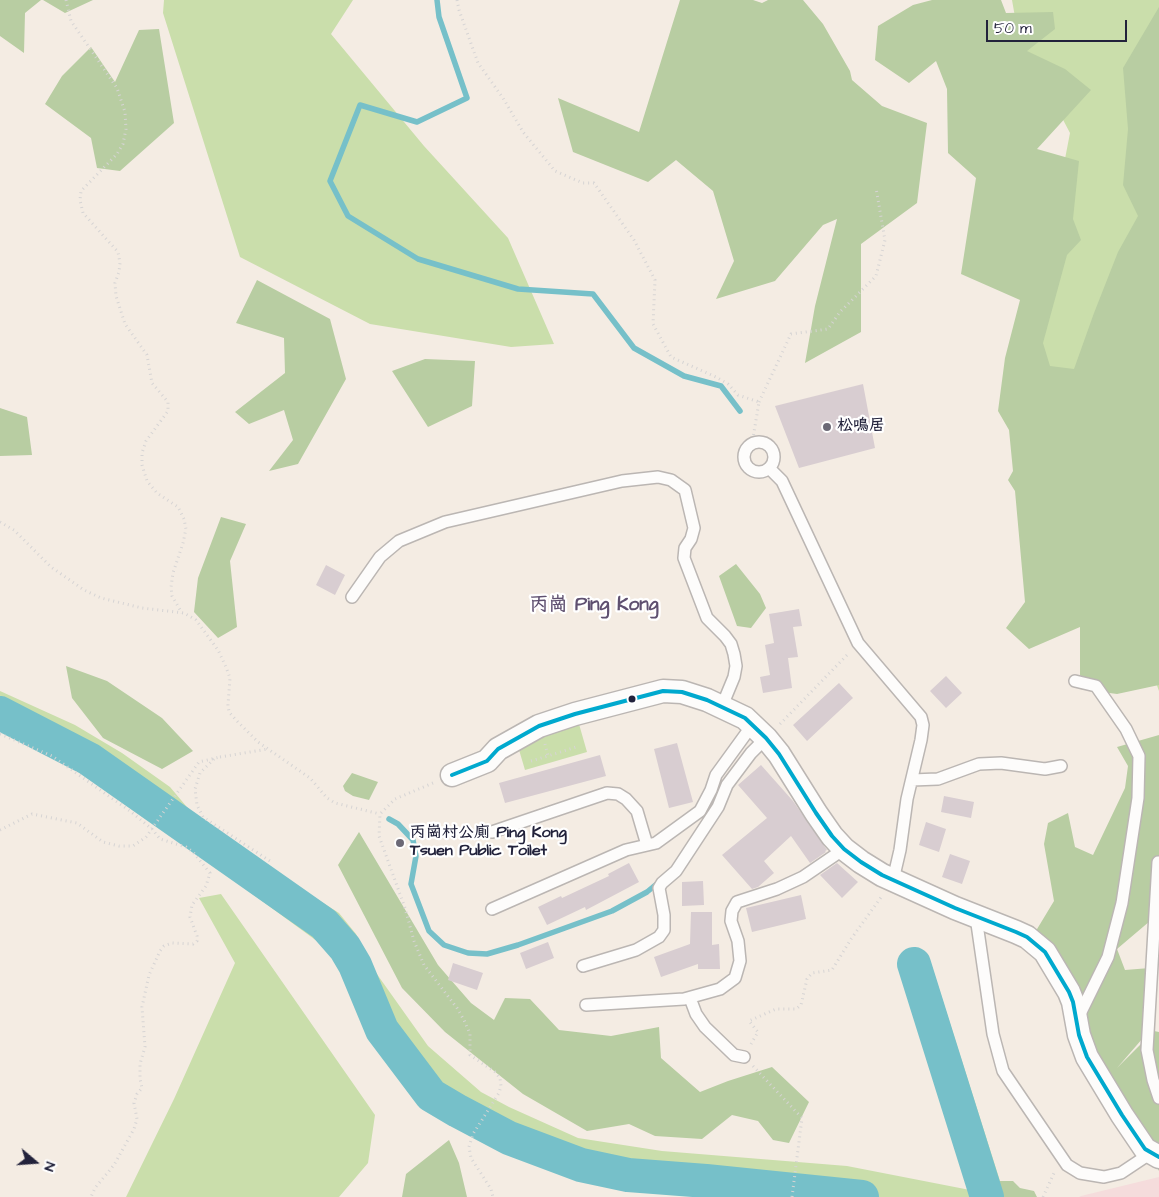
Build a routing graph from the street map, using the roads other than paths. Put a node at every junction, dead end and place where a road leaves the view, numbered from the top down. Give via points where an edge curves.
1 (770, 468) dead end
2 (352, 597) dead end
3 (1075, 681) dead end
4 (722, 706) junction
5 (759, 731) junction
6 (1061, 766) dead end
7 (452, 775) road end
8 (912, 780) junction
9 (492, 832) dead end
10 (647, 845) junction
11 (844, 849) junction
12 (1158, 862) dead end
13 (894, 880) junction
14 (492, 909) dead end
15 (976, 917) junction
16 (583, 966) dead end
17 (690, 998) junction
18 (586, 1005) dead end
19 (1076, 1022) junction
20 (744, 1057) road end
21 (1159, 1098) edge
22 (1155, 1155) edge

1 - 8 lane via 782,481 858,643 921,717 921,740
2 - 4 lane via 380,557 399,541 445,522 622,481 658,477 671,480 685,490 694,528 684,558 706,618 725,636 734,654 734,677
3 - 19 lane via 1096,686 1126,729 1139,756 1138,798 1122,903 1108,957
4 - 5 street via 745,718
4 - 7 street via 682,692 663,690 539,726 498,749 487,761
5 - 10 lane via 716,774 700,811 656,844
5 - 11 street via 786,764 832,836
5 - 16 lane via 751,753 727,785 718,807 676,871 659,888 664,914 664,930 659,937 636,950
6 - 8 lane via 1045,769 1001,763 979,764 938,779
8 - 13 lane
9 - 10 lane via 607,793 618,794 637,811
10 - 14 lane via 626,850
11 - 13 street
11 - 17 lane via 803,877 737,902 731,921 740,961 735,978 720,989
12 - 21 lane via 1147,1050
13 - 15 street
15 - 19 street via 1027,937 1045,952 1069,992
15 - 22 lane via 993,1034 1003,1070 1067,1166 1080,1173 1104,1177 1121,1173
17 - 18 lane
17 - 20 lane via 705,1027 734,1055
19 - 22 street via 1087,1057 1145,1149

